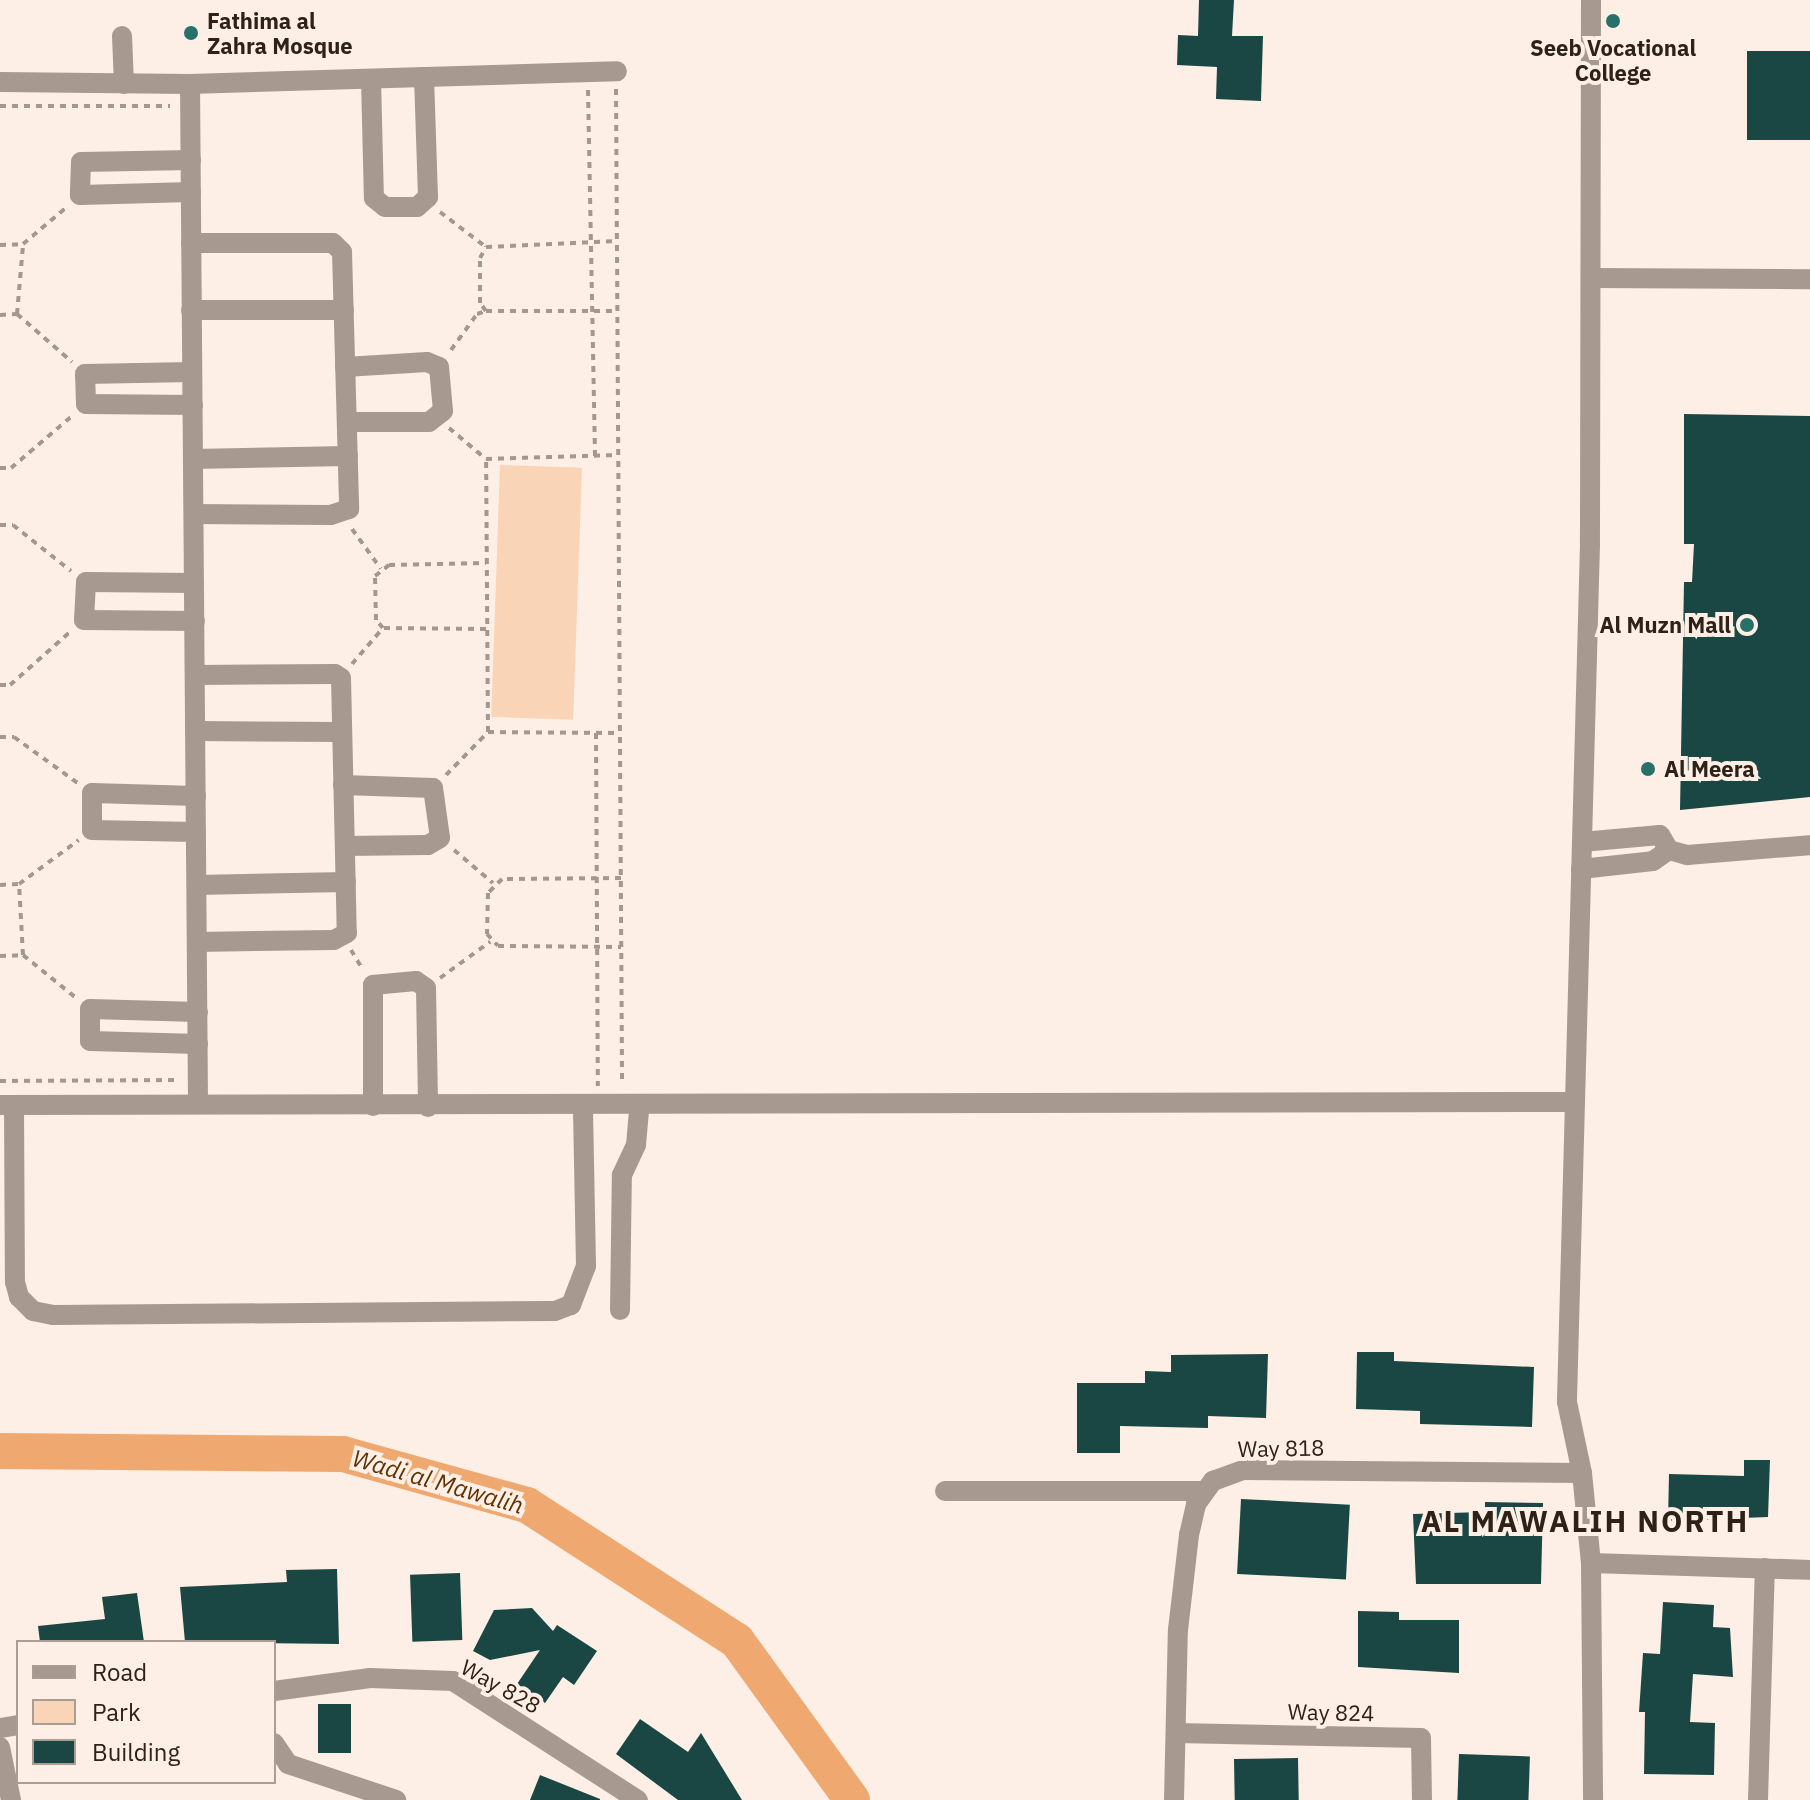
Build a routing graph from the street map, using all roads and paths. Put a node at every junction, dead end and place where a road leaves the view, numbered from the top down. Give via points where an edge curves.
1 (1591, 0) edge
2 (122, 36) dead end
3 (617, 71) joint
4 (587, 72) junction
5 (424, 77) junction
6 (371, 79) junction
7 (0, 82) edge
8 (124, 84) junction
9 (190, 84) junction
10 (0, 106) edge
11 (190, 106) junction
12 (191, 160) junction
13 (191, 192) junction
14 (80, 195) junction
15 (426, 201) junction
16 (617, 241) junction
17 (591, 242) junction
18 (191, 243) junction
19 (23, 244) junction
20 (0, 245) edge
21 (486, 247) junction
22 (1591, 278) junction
23 (1810, 279) edge
24 (191, 310) junction
25 (344, 310) junction
26 (486, 311) junction
27 (592, 311) junction
28 (617, 311) junction
29 (17, 314) junction
30 (0, 315) edge
31 (345, 367) junction
32 (439, 367) junction
33 (192, 372) junction
34 (85, 374) junction
35 (86, 404) junction
36 (193, 405) junction
37 (438, 419) junction
38 (347, 422) junction
39 (618, 455) junction
40 (348, 456) junction
41 (595, 456) junction
42 (193, 459) junction
43 (486, 459) junction
44 (0, 468) edge
45 (345, 512) junction
46 (194, 514) junction
47 (0, 525) edge
48 (486, 563) junction
49 (381, 569) junction
50 (86, 582) junction
51 (194, 583) junction
52 (84, 620) junction
53 (195, 621) junction
54 (383, 628) junction
55 (487, 629) junction
56 (195, 675) junction
57 (341, 678) junction
58 (0, 685) edge
59 (195, 731) junction
60 (342, 732) junction
61 (488, 732) junction
62 (596, 733) junction
63 (619, 733) junction
64 (0, 737) edge
65 (343, 785) junction
66 (433, 788) junction
67 (92, 793) junction
68 (196, 796) junction
69 (92, 830) junction
70 (196, 832) junction
71 (440, 838) junction
72 (1582, 842) junction
73 (1664, 842) junction
74 (1810, 845) edge
75 (345, 846) junction
76 (1581, 869) junction
77 (596, 878) junction
78 (621, 878) junction
79 (346, 882) junction
80 (19, 884) junction
81 (493, 884) junction
82 (0, 885) edge
83 (197, 885) junction
84 (343, 938) junction
85 (197, 942) junction
86 (490, 942) junction
87 (596, 947) junction
88 (621, 947) junction
89 (23, 955) junction
90 (0, 956) edge
91 (373, 985) junction
92 (426, 988) junction
93 (90, 1009) junction
94 (198, 1012) junction
95 (198, 1044) junction
96 (198, 1080) junction
97 (0, 1081) edge
98 (1575, 1102) junction
99 (198, 1104) junction
100 (7, 1105) edge
101 (373, 1106) junction
102 (428, 1107) junction
103 (631, 1107) junction
104 (591, 1108) junction
105 (620, 1310) dead end
106 (1582, 1473) junction
107 (945, 1491) dead end
108 (1203, 1491) junction
109 (1591, 1563) junction
110 (1765, 1568) junction
111 (1810, 1570) edge
112 (276, 1691) edge
113 (1177, 1733) junction
114 (276, 1746) edge
115 (0, 1747) edge
116 (627, 1797) edge
117 (11, 1800) edge
118 (396, 1800) edge
119 (1174, 1800) edge
120 (1422, 1800) edge
121 (1593, 1800) edge
122 (1758, 1800) edge

1 - 22 street
2 - 8 street
3 - 4 street
3 - 16 path
4 - 5 street
4 - 17 path
5 - 6 street
5 - 15 street
6 - 9 street
6 - 15 street via 374,198 385,207 417,207
7 - 8 street
8 - 9 street
9 - 11 street
10 - 11 path
11 - 12 street
12 - 13 street
12 - 14 street via 81,162
13 - 14 street
13 - 18 street
14 - 19 path
15 - 21 path
16 - 17 path
16 - 28 path
17 - 21 path
17 - 27 path
18 - 24 street
18 - 25 street via 333,243 342,252
19 - 20 path
19 - 29 path
21 - 26 path via 480,258 480,303
22 - 23 street
22 - 72 street
24 - 25 street
24 - 33 street
25 - 31 street
26 - 27 path
26 - 32 path via 469,323
27 - 28 path
27 - 41 path
28 - 39 path
29 - 30 path
29 - 34 path
31 - 32 street via 427,362
31 - 38 street
32 - 37 street via 443,411
33 - 34 street
33 - 36 street
34 - 35 street
35 - 36 street
35 - 44 path via 11,468
36 - 42 street
37 - 38 street
37 - 43 path
38 - 40 street
39 - 41 path
39 - 63 path
40 - 42 street
40 - 45 street
41 - 43 path
42 - 46 street
43 - 48 path
45 - 46 street
45 - 49 path
46 - 51 street
47 - 50 path via 13,525
48 - 49 path
48 - 55 path
49 - 54 path via 375,576 376,620
50 - 51 street
50 - 52 street
51 - 53 street
52 - 53 street
52 - 58 path via 10,685
53 - 56 street
54 - 55 path
54 - 57 path
55 - 61 path
56 - 57 street
56 - 59 street
57 - 60 street
59 - 60 street
59 - 68 street
60 - 65 street
61 - 62 path
61 - 66 path
62 - 63 path
62 - 77 path
63 - 78 path
64 - 67 path via 14,737
65 - 66 street
65 - 75 street
66 - 71 street via 438,794
67 - 68 street
67 - 69 street
68 - 70 street
69 - 70 street
69 - 80 path
70 - 83 street
71 - 75 street via 428,845
71 - 81 path
72 - 73 street
72 - 76 street
73 - 74 street via 1687,855
73 - 76 street via 1653,861
75 - 79 street
76 - 98 street
77 - 78 path
77 - 81 path via 502,879
77 - 87 path
78 - 88 path
79 - 83 street
79 - 84 street
80 - 82 path
80 - 89 path
81 - 86 path via 488,893
83 - 85 street
84 - 85 street
84 - 91 path
85 - 94 street
86 - 87 path
86 - 92 path
87 - 88 path
87 - 104 path
88 - 103 path
89 - 90 path
89 - 93 path
91 - 92 street via 416,981
91 - 101 street
92 - 102 street
93 - 94 street
93 - 95 street via 90,1041
94 - 95 street
95 - 96 street
96 - 97 path
96 - 99 street
98 - 103 street
98 - 106 street via 1567,1402
99 - 100 street
99 - 101 street
100 - 104 street via 15,1282 19,1297 33,1311 53,1315 555,1311 571,1305 586,1266
101 - 102 street
102 - 104 street
103 - 104 street
103 - 105 street via 636,1145 622,1175
106 - 108 street, Way 818 via 1244,1470 1213,1481
106 - 109 street
107 - 108 street
108 - 113 street via 1189,1535 1178,1630
109 - 110 street
109 - 121 street
110 - 111 street
110 - 122 street
112 - 116 street, Way 828 via 370,1678 453,1681
113 - 119 street
113 - 120 street, Way 824 via 1421,1738
114 - 118 street via 288,1764
115 - 117 street

